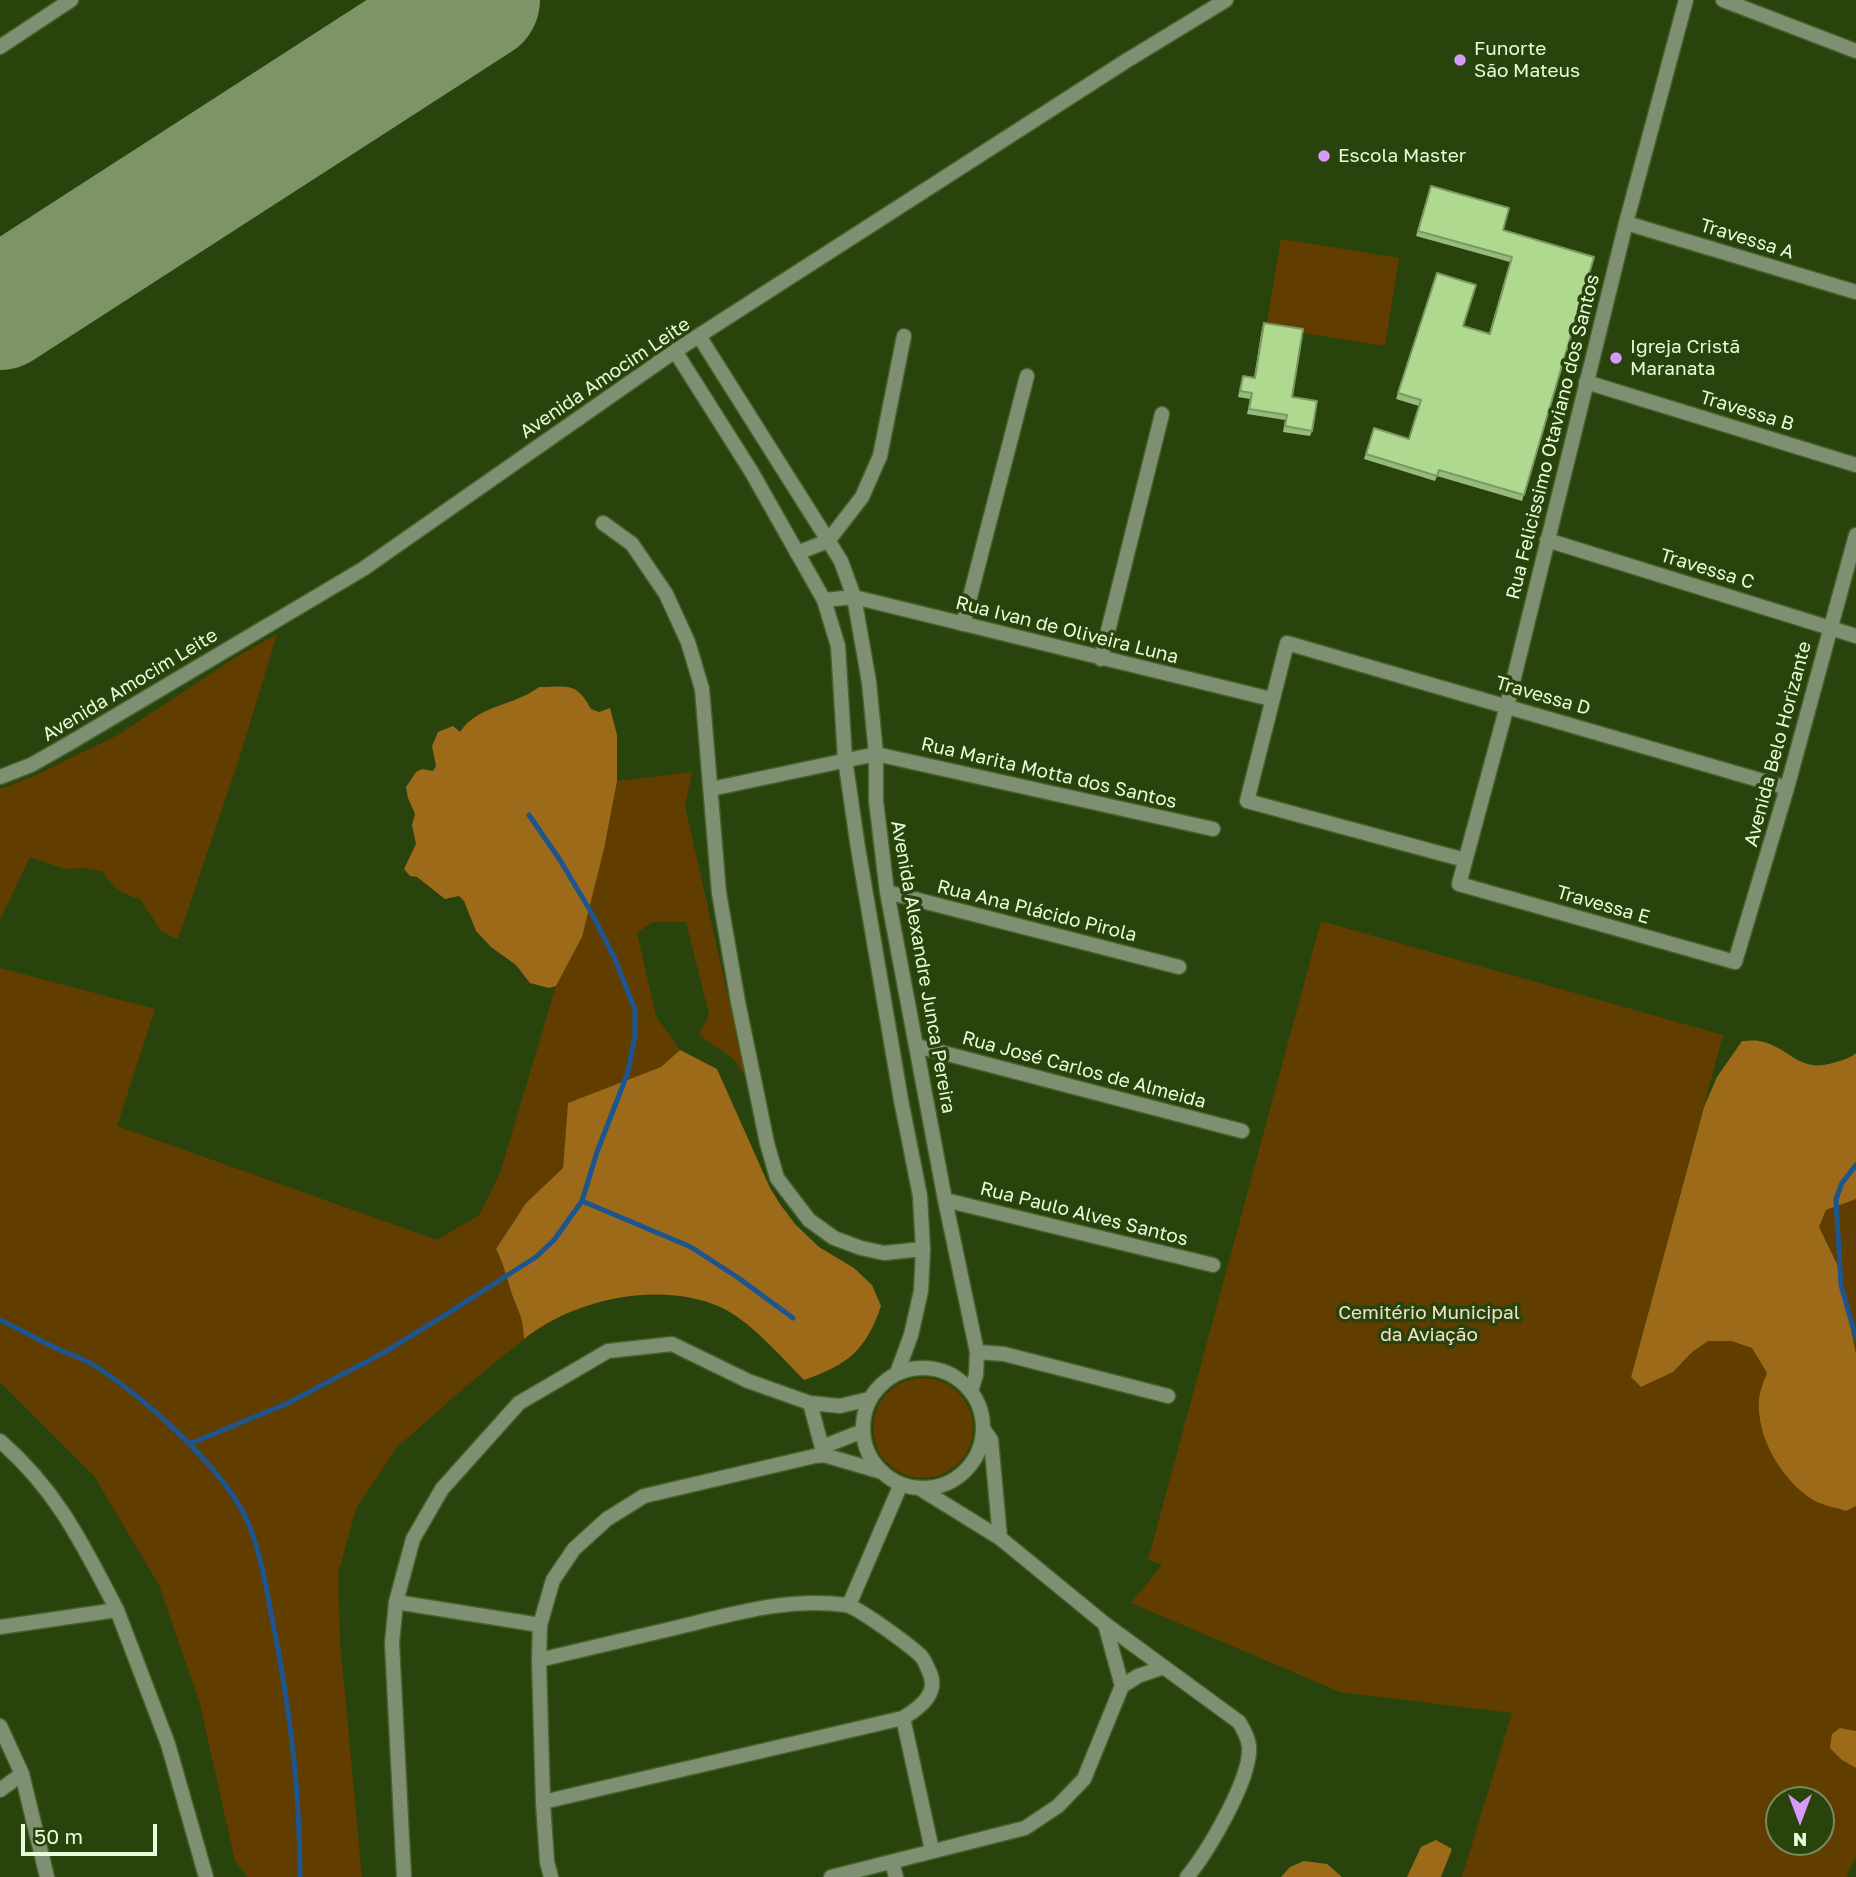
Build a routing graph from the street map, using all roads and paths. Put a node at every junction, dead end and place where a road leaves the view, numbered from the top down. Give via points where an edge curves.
1 (71, 0) edge
2 (1226, 0) edge
3 (1686, 0) edge
4 (1723, 0) edge
5 (0, 47) edge
6 (1856, 51) edge
7 (1626, 223) junction
8 (1856, 292) edge
9 (699, 337) junction
10 (904, 337) dead end
11 (676, 351) junction
12 (1027, 376) dead end
13 (1586, 382) junction
14 (1162, 414) dead end
15 (1856, 464) edge
16 (603, 523) dead end
17 (1856, 535) edge
18 (1546, 540) junction
19 (828, 541) junction
20 (797, 553) junction
21 (854, 597) junction
22 (824, 600) junction
23 (963, 624) junction
24 (1830, 627) junction
25 (1856, 636) edge
26 (1101, 659) junction
27 (1271, 699) junction
28 (1507, 706) junction
29 (876, 754) junction
30 (845, 759) junction
31 (0, 777) edge
32 (1787, 788) junction
33 (711, 789) junction
34 (1213, 829) dead end
35 (1465, 860) junction
36 (1460, 884) joint
37 (887, 892) junction
38 (1735, 962) joint
39 (1179, 967) dead end
40 (917, 1046) junction
41 (1242, 1131) dead end
42 (945, 1200) junction
43 (923, 1249) junction
44 (1213, 1265) dead end
45 (977, 1352) junction
46 (897, 1373) junction
47 (971, 1391) junction
48 (1168, 1396) dead end
49 (869, 1399) junction
50 (810, 1403) junction
51 (984, 1430) junction
52 (863, 1431) junction
53 (0, 1441) edge
54 (823, 1451) junction
55 (882, 1472) junction
56 (901, 1484) junction
57 (919, 1488) junction
58 (1000, 1538) junction
59 (396, 1602) junction
60 (849, 1605) junction
61 (117, 1610) junction
62 (1105, 1624) junction
63 (540, 1625) junction
64 (0, 1627) edge
65 (539, 1660) junction
66 (1164, 1667) junction
67 (1122, 1686) junction
68 (903, 1718) junction
69 (0, 1726) edge
70 (22, 1774) junction
71 (0, 1790) edge
72 (543, 1802) junction
73 (932, 1850) junction
74 (892, 1862) junction
75 (47, 1877) edge
76 (205, 1877) edge
77 (404, 1877) edge
78 (551, 1877) edge
79 (831, 1877) edge
80 (895, 1877) edge
81 (1187, 1877) edge

1 - 5 street
2 - 9 street, Avenida Amocim Leite
3 - 7 street, Rua Felicissimo Otaviano dos Santos
4 - 6 street
7 - 8 street, Travessa A
7 - 13 street, Rua Felicissimo Otaviano dos Santos
9 - 11 street, Avenida Amocim Leite
9 - 19 street, Avenida Alexandre Junca Pereira
10 - 19 street via 880,456 862,497
11 - 20 street
11 - 31 street, Avenida Amocim Leite via 363,569 68,744
12 - 23 street
13 - 15 street, Travessa B
13 - 18 street, Rua Felicissimo Otaviano dos Santos
14 - 26 street
16 - 33 street via 632,544 666,594 688,642 702,690
17 - 24 street, Avenida Belo Horizante
18 - 24 street, Travessa C
18 - 28 street, Rua Felicissimo Otaviano dos Santos
19 - 20 street
19 - 21 street, Avenida Alexandre Junca Pereira
20 - 22 street
21 - 22 street, Rua Ivan de Oliveira Luna
21 - 23 street, Rua Ivan de Oliveira Luna
21 - 29 street, Avenida Alexandre Junca Pereira
22 - 30 street via 838,646
23 - 26 street, Rua Ivan de Oliveira Luna
24 - 25 street, Travessa C
24 - 32 street, Avenida Belo Horizante
26 - 27 street, Rua Ivan de Oliveira Luna
27 - 28 street, Travessa D via 1287,643
27 - 35 street via 1247,801
28 - 32 street, Travessa D
28 - 35 street, Rua Felicissimo Otaviano dos Santos
29 - 30 street
29 - 34 street, Rua Marita Motta dos Santos
29 - 37 street, Avenida Alexandre Junca Pereira via 876,801
30 - 33 street
30 - 43 street via 920,1196
32 - 38 street, Avenida Belo Horizante
33 - 43 street via 719,893 777,1178 809,1220 834,1238 884,1252
35 - 36 street, Rua Felicissimo Otaviano dos Santos
36 - 38 street, Travessa E
37 - 39 street, Rua Ana Plácido Pirola
37 - 40 street, Avenida Alexandre Junca Pereira
40 - 41 street, Rua José Carlos de Almeida
40 - 42 street, Avenida Alexandre Junca Pereira
42 - 44 street, Rua Paulo Alves Santos
42 - 45 street, Avenida Alexandre Junca Pereira
43 - 46 street via 921,1291
45 - 47 street, Avenida Alexandre Junca Pereira
45 - 48 street via 1004,1353
46 - 47 street via 937,1369 962,1381
46 - 49 street
47 - 51 street
49 - 50 street via 840,1406
49 - 52 street
50 - 54 street
50 - 59 street via 748,1381 672,1344 608,1351 519,1403 442,1489 413,1539
51 - 57 street via 969,1467 946,1483
51 - 58 street via 991,1440
52 - 54 street
52 - 55 street via 867,1450
53 - 61 street via 44,1484
54 - 55 street
54 - 63 street via 645,1496 574,1549 553,1580
55 - 56 street
56 - 57 street
56 - 60 street
57 - 58 street
58 - 62 street
59 - 63 street
59 - 77 street via 392,1643
60 - 65 street via 775,1605
60 - 68 street via 923,1658 932,1675 927,1700
61 - 64 street
61 - 76 street via 168,1744
62 - 66 street
62 - 67 street
63 - 65 street
65 - 72 street
66 - 67 street
66 - 81 street via 1239,1722 1250,1748 1242,1783
67 - 73 street via 1084,1779 1058,1806 1025,1828
68 - 72 street
68 - 73 street
69 - 70 street
70 - 71 street
70 - 75 street
72 - 78 street
73 - 74 street
74 - 79 street
74 - 80 street

